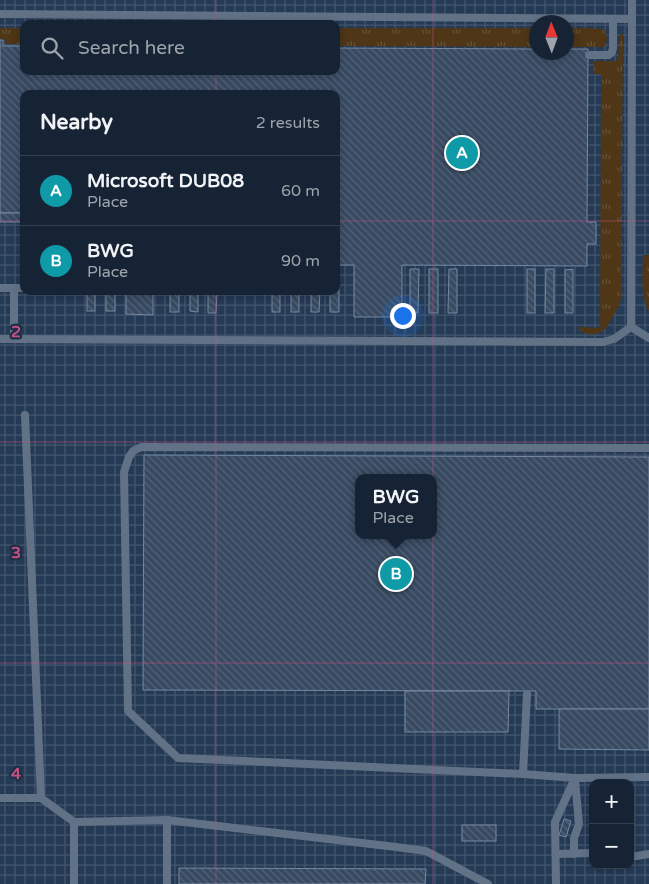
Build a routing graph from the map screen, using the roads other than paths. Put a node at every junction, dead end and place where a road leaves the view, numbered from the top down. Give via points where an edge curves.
1 (632, 0) edge
2 (0, 14) edge
3 (613, 19) junction
4 (632, 19) junction
5 (589, 55) dead end
6 (0, 288) edge
7 (14, 288) junction
8 (20, 288) edge
9 (631, 327) junction
10 (649, 338) edge
11 (0, 339) edge
12 (14, 339) junction
13 (26, 415) dead end
14 (649, 448) edge
15 (527, 694) dead end
16 (523, 774) junction
17 (649, 777) edge
18 (575, 778) junction
19 (0, 798) edge
20 (42, 798) junction
21 (167, 820) junction
22 (74, 822) junction
23 (589, 853) edge
24 (556, 854) junction
25 (574, 854) junction
26 (649, 854) edge
27 (634, 856) edge
28 (74, 884) edge
29 (167, 884) edge
30 (488, 884) edge
31 (556, 884) edge

1 - 4 lane
2 - 3 lane
3 - 4 lane
3 - 5 lane via 612,52 609,55
4 - 9 lane
6 - 7 lane
7 - 8 lane
7 - 12 lane
9 - 10 lane
9 - 12 lane via 603,342
11 - 12 lane
13 - 20 lane
14 - 16 lane via 141,447 132,451 129,457 124,472 128,711 178,758
15 - 16 lane
16 - 18 lane
17 - 18 lane
18 - 24 lane via 556,822
18 - 25 lane via 579,824 574,838
19 - 20 lane
20 - 22 lane
21 - 22 lane
21 - 29 lane
21 - 30 lane via 426,851
22 - 28 lane
23 - 25 lane
24 - 25 lane
24 - 31 lane
26 - 27 lane

